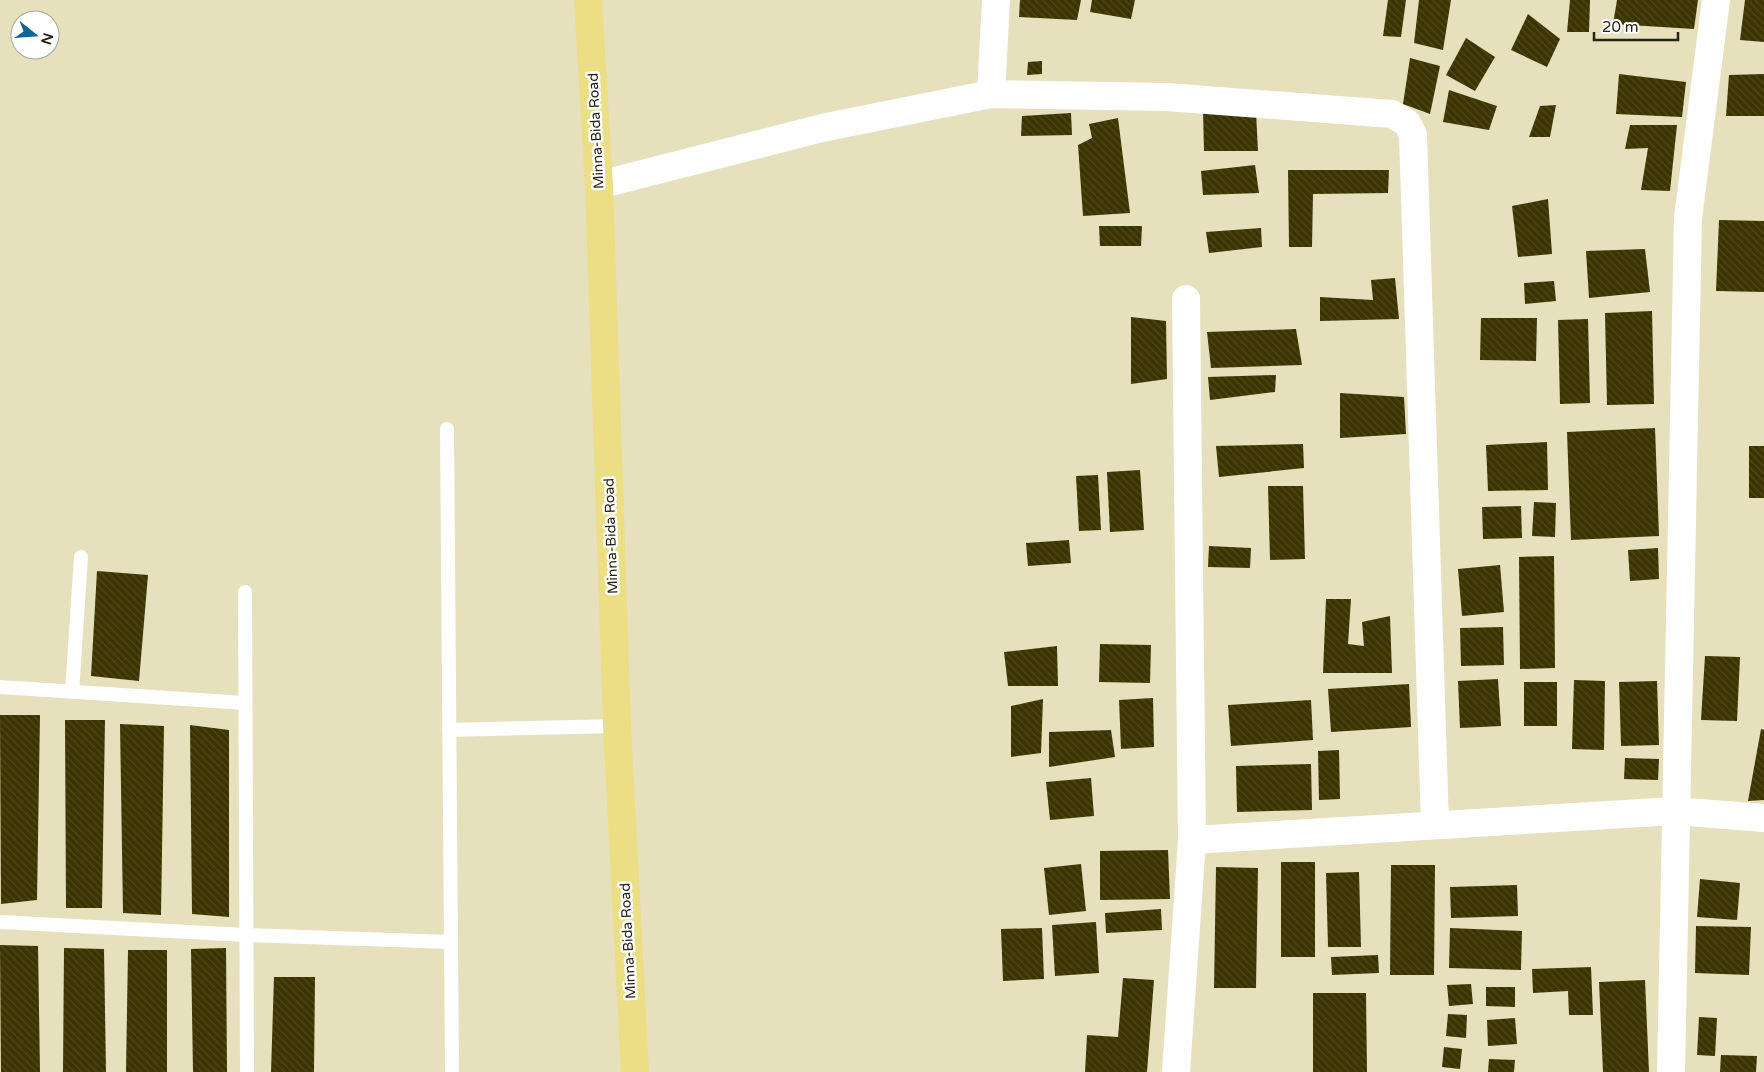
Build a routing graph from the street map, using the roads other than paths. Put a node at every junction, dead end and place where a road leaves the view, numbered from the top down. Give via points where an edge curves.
1 (588, 0) edge
2 (996, 0) edge
3 (1716, 0) edge
4 (991, 94) junction
5 (599, 184) junction
6 (1186, 299) dead end
7 (447, 428) dead end
8 (81, 558) dead end
9 (245, 592) dead end
10 (0, 687) edge
11 (72, 692) junction
12 (245, 704) junction
13 (617, 726) junction
14 (450, 730) junction
15 (1676, 810) junction
16 (1764, 818) edge
17 (1435, 825) junction
18 (1192, 840) junction
19 (0, 922) edge
20 (246, 935) junction
21 (451, 942) junction
22 (247, 1072) edge
23 (452, 1072) edge
24 (634, 1072) edge
25 (1176, 1072) edge
26 (1671, 1072) edge

1 - 5 main road, Minna-Bida Road
2 - 4 street
3 - 15 street via 1688,218
4 - 5 street via 822,128
4 - 17 street via 1167,97 1392,114 1407,122 1413,135
5 - 13 main road, Minna-Bida Road
6 - 18 street
7 - 14 lane
8 - 11 lane
9 - 12 lane
10 - 11 lane
11 - 12 lane
12 - 20 lane
13 - 14 lane
13 - 24 main road, Minna-Bida Road
14 - 21 lane
15 - 16 street
15 - 17 street
15 - 26 street
17 - 18 street
18 - 25 street
19 - 20 lane
20 - 21 lane
20 - 22 lane
21 - 23 lane

